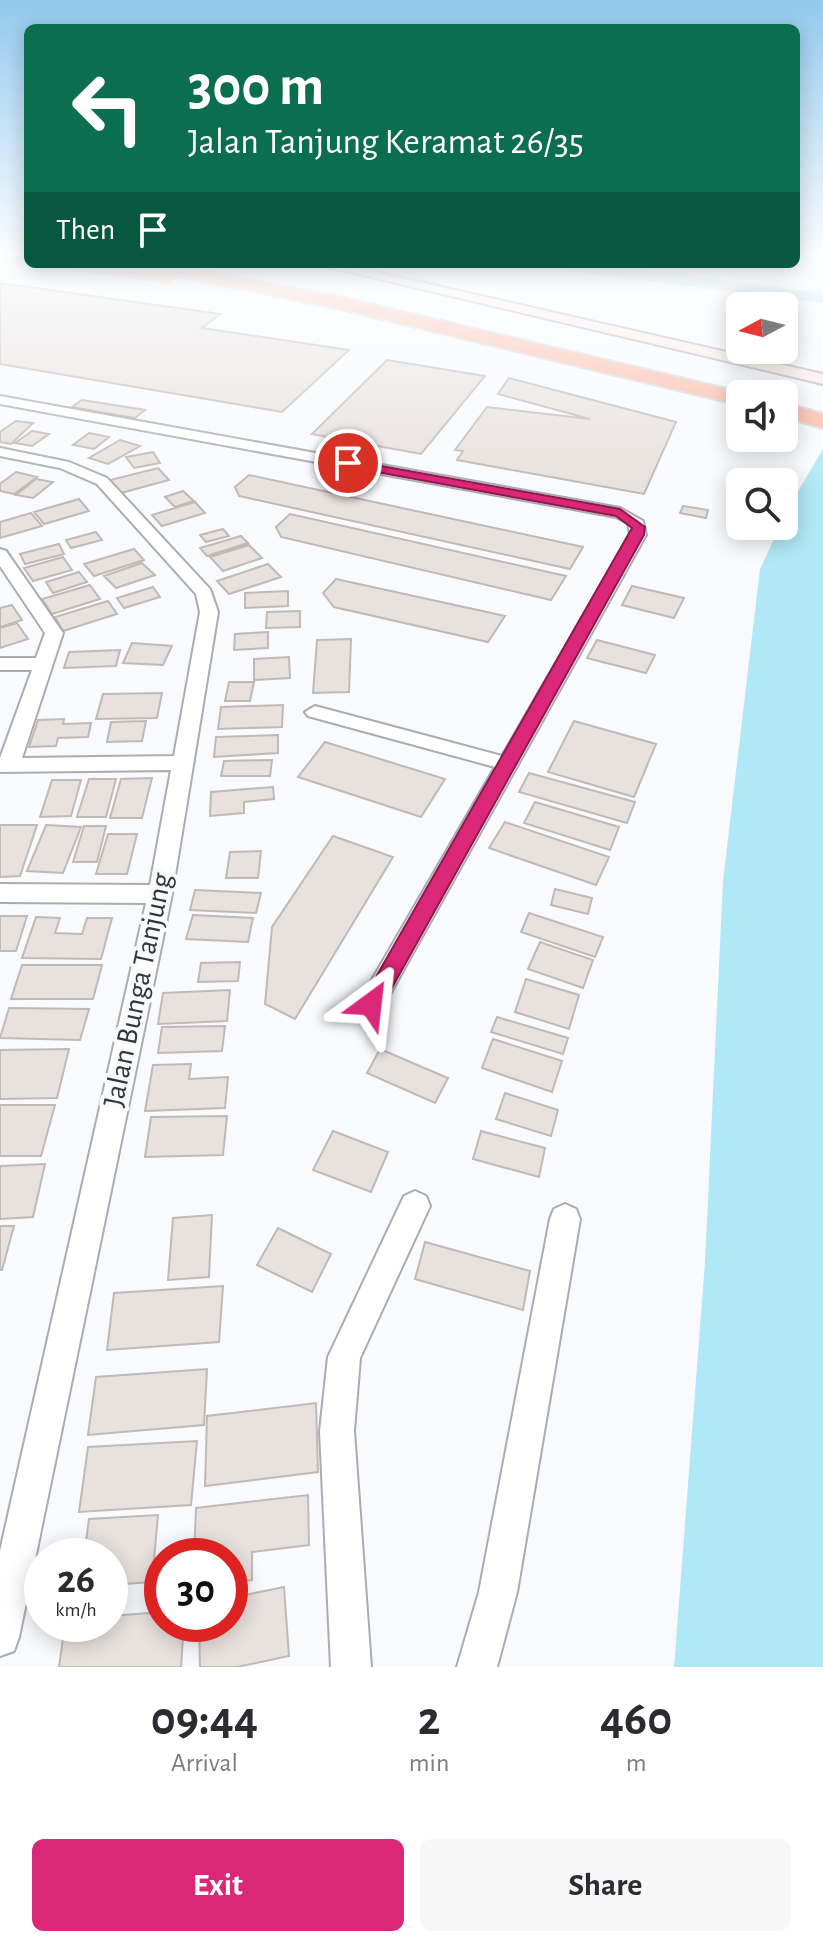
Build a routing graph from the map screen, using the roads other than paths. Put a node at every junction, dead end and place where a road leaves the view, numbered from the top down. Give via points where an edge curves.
1 (484, 335) edge
2 (525, 335) edge
3 (630, 335) edge
4 (823, 379) edge
5 (726, 388) edge
6 (726, 388) edge
7 (0, 400) edge
8 (798, 402) edge
9 (823, 408) edge
10 (798, 414) edge
11 (823, 421) edge
12 (0, 452) edge
13 (2, 558) edge
14 (0, 664) edge
15 (43, 664) junction
16 (315, 712) dead end
17 (183, 763) junction
18 (508, 764) junction
19 (5, 765) edge
20 (0, 893) edge
21 (160, 894) junction
22 (371, 1004) dead end
23 (415, 1206) dead end
24 (565, 1219) dead end
25 (0, 1637) edge
26 (351, 1667) edge
27 (477, 1667) edge

1 - 5 highway
2 - 6 highway
3 - 4 main road
7 - 18 street via 620,513 635,521 638,535
8 - 9 highway
10 - 11 highway
12 - 17 street, Jalan Bunga Tanjung via 64,465 102,481 204,593 209,612
13 - 15 street via 54,633
14 - 15 street
15 - 19 street
16 - 18 street
17 - 19 street
17 - 21 street, Jalan Bunga Tanjung
18 - 22 street
20 - 21 street
21 - 25 street, Jalan Bunga Tanjung
23 - 26 street via 344,1357 337,1431
24 - 27 street via 501,1578

